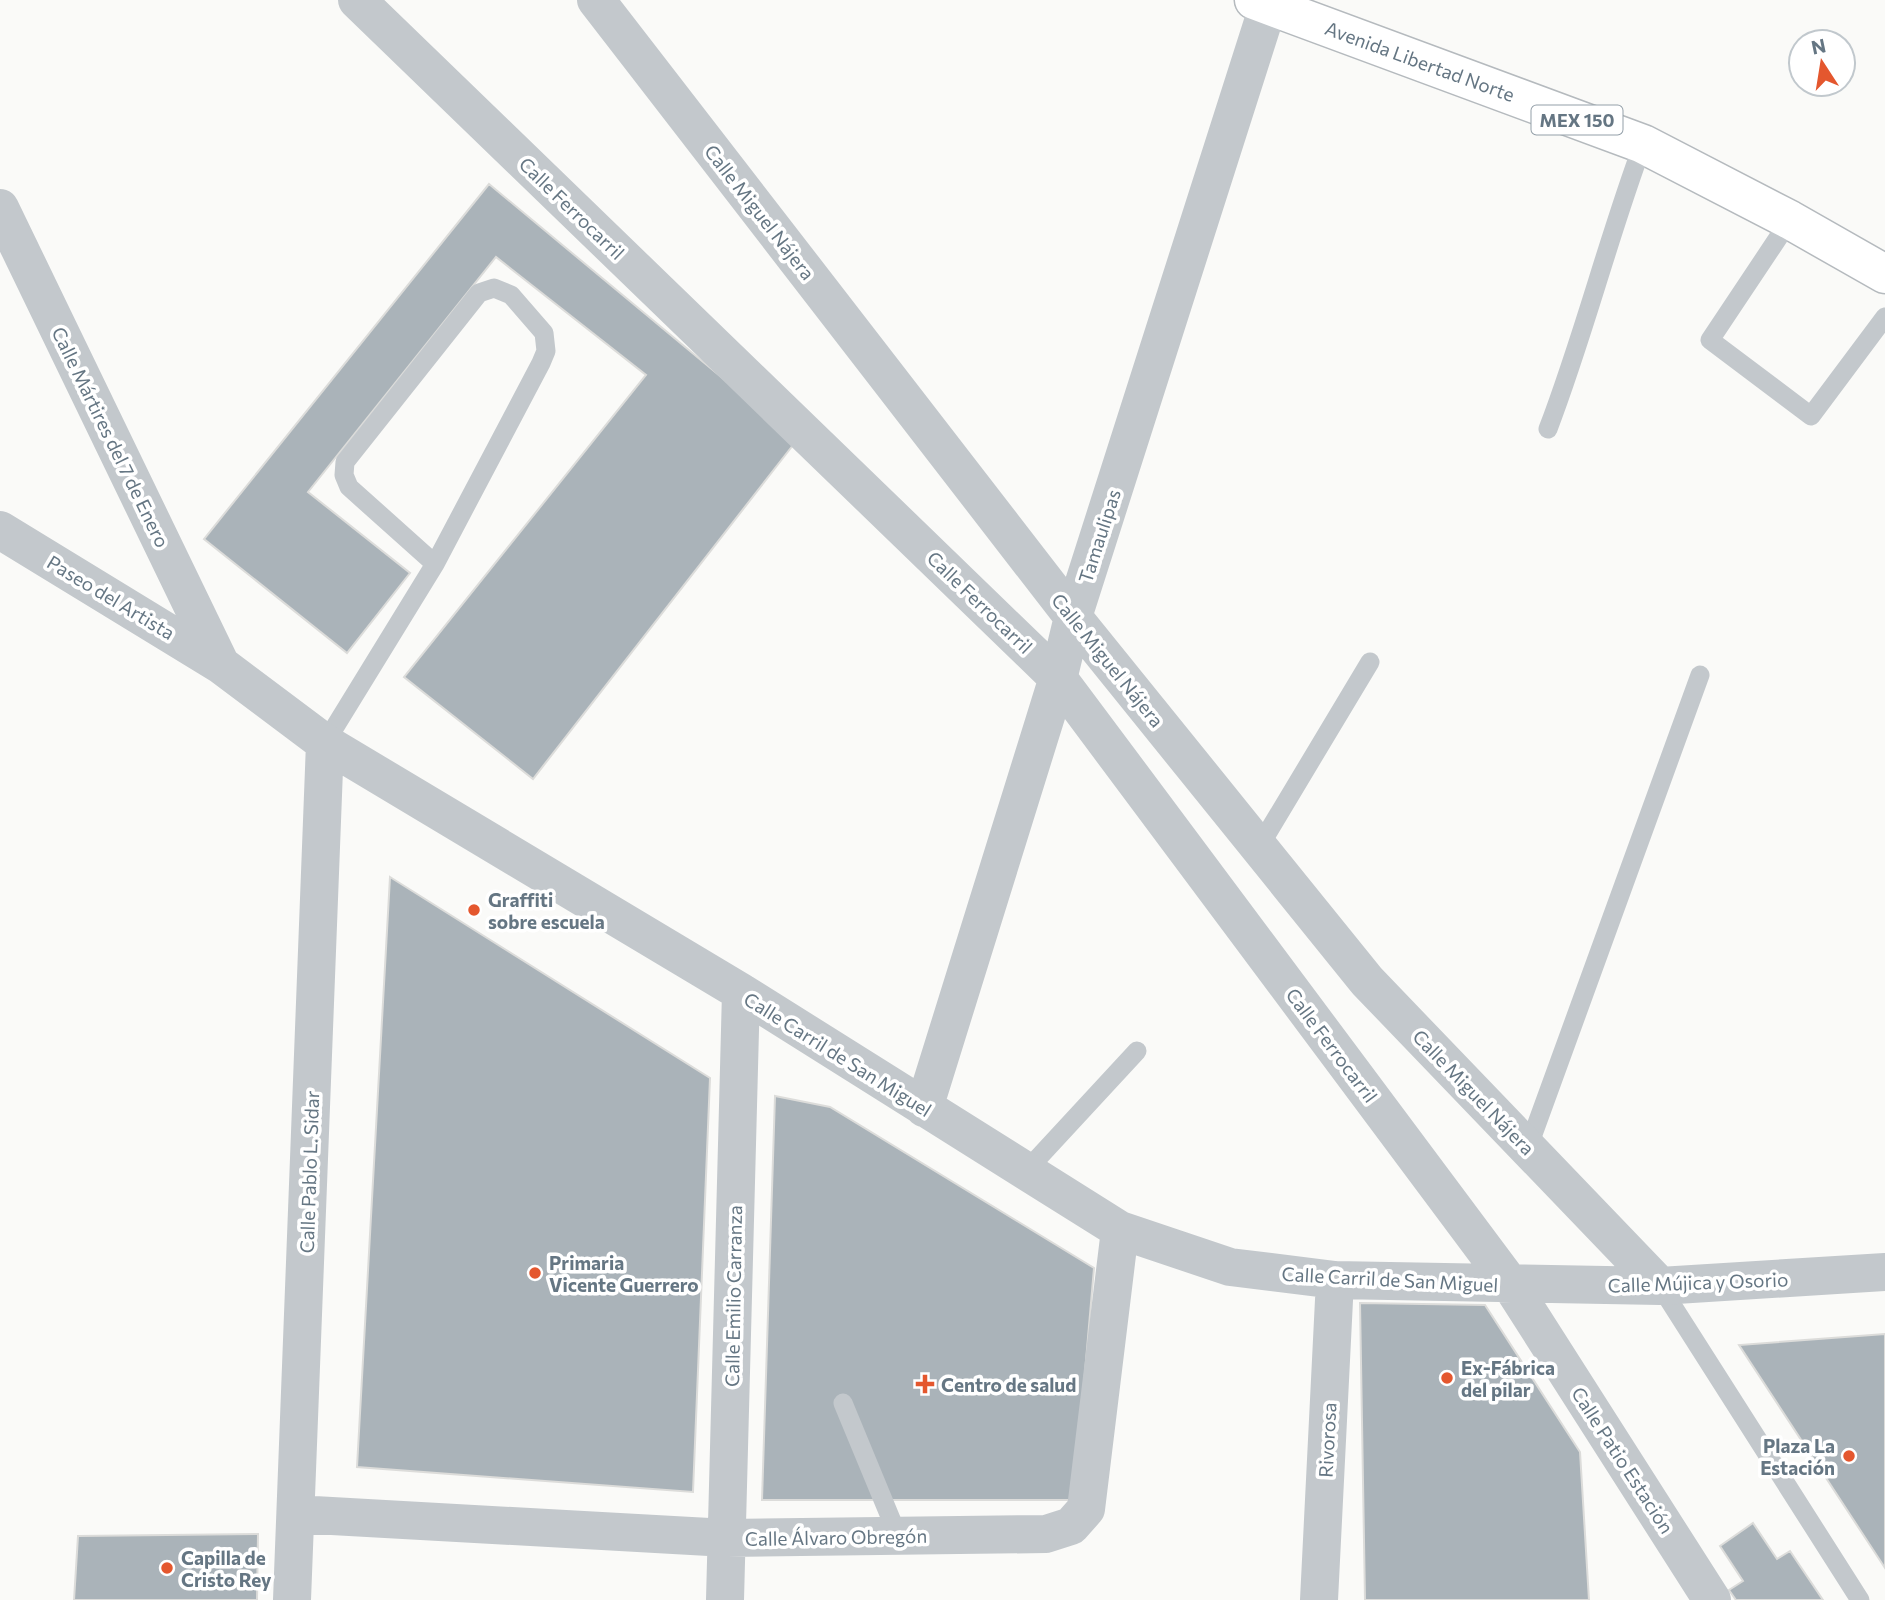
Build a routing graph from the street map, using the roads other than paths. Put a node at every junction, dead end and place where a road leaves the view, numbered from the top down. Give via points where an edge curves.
1 (357, 0) edge
2 (596, 0) edge
3 (1265, 2) edge
4 (1643, 144) junction
5 (0, 208) edge
6 (1790, 220) junction
7 (1885, 274) edge
8 (1885, 317) edge
9 (1549, 429) dead end
10 (0, 530) edge
11 (435, 565) junction
12 (1073, 617) junction
13 (1370, 663) dead end
14 (221, 665) junction
15 (1700, 675) dead end
16 (1058, 678) junction
17 (325, 743) junction
18 (1259, 847) junction
19 (741, 992) junction
20 (1137, 1051) dead end
21 (924, 1108) junction
22 (1528, 1148) junction
23 (1026, 1171) junction
24 (1120, 1230) junction
25 (1885, 1272) edge
26 (1335, 1280) junction
27 (1511, 1285) junction
28 (1660, 1286) junction
29 (843, 1403) dead end
30 (296, 1514) junction
31 (898, 1536) junction
32 (727, 1538) junction
33 (292, 1600) edge
34 (725, 1600) edge
35 (1320, 1600) edge
36 (1712, 1600) edge
37 (1860, 1600) edge

1 - 16 street, Calle Ferrocarril
2 - 12 street, Calle Miguel Nájera
3 - 4 main road, Avenida Libertad Norte / MEX 150
3 - 12 street, Tamaulipas
4 - 6 main road, Avenida Libertad Norte / MEX 150
4 - 9 lane
5 - 14 street, Calle Mártires del 7 de Enero
6 - 7 main road, Avenida Libertad Norte / MEX 150
6 - 8 lane via 1710,340 1811,416
10 - 14 street, Paseo del Artista
11 - 11 lane via 545,351 544,333 511,295 494,288 479,293 345,462 349,486
11 - 17 lane
12 - 16 street, Tamaulipas
12 - 18 street, Calle Miguel Nájera
13 - 18 lane
14 - 17 street, Calle Carril de San Miguel
15 - 22 lane
16 - 21 street, Tamaulipas
16 - 27 street, Calle Ferrocarril
17 - 19 street, Calle Carril de San Miguel
17 - 30 street, Calle Pablo L. Sidar
18 - 22 street, Calle Miguel Nájera via 1367,981
19 - 21 street, Calle Carril de San Miguel
19 - 32 street, Calle Emilio Carranza
20 - 23 lane
21 - 23 street, Calle Carril de San Miguel
22 - 28 street, Calle Miguel Nájera
23 - 24 street, Calle Carril de San Miguel
24 - 26 street, Calle Carril de San Miguel via 1230,1267
24 - 31 street, Calle Álvaro Obregón via 1086,1509 1071,1526 1046,1534
25 - 28 street, Calle Mújica y Osorio
26 - 27 street, Calle Carril de San Miguel
26 - 35 street, Rivorosa
27 - 28 street, Calle Mújica y Osorio
27 - 36 street, Calle Patio Estación
28 - 37 lane
29 - 31 lane
30 - 32 street, Calle Álvaro Obregón
30 - 33 street, Calle Pablo L. Sidar
31 - 32 street, Calle Álvaro Obregón
32 - 34 street, Calle Emilio Carranza

